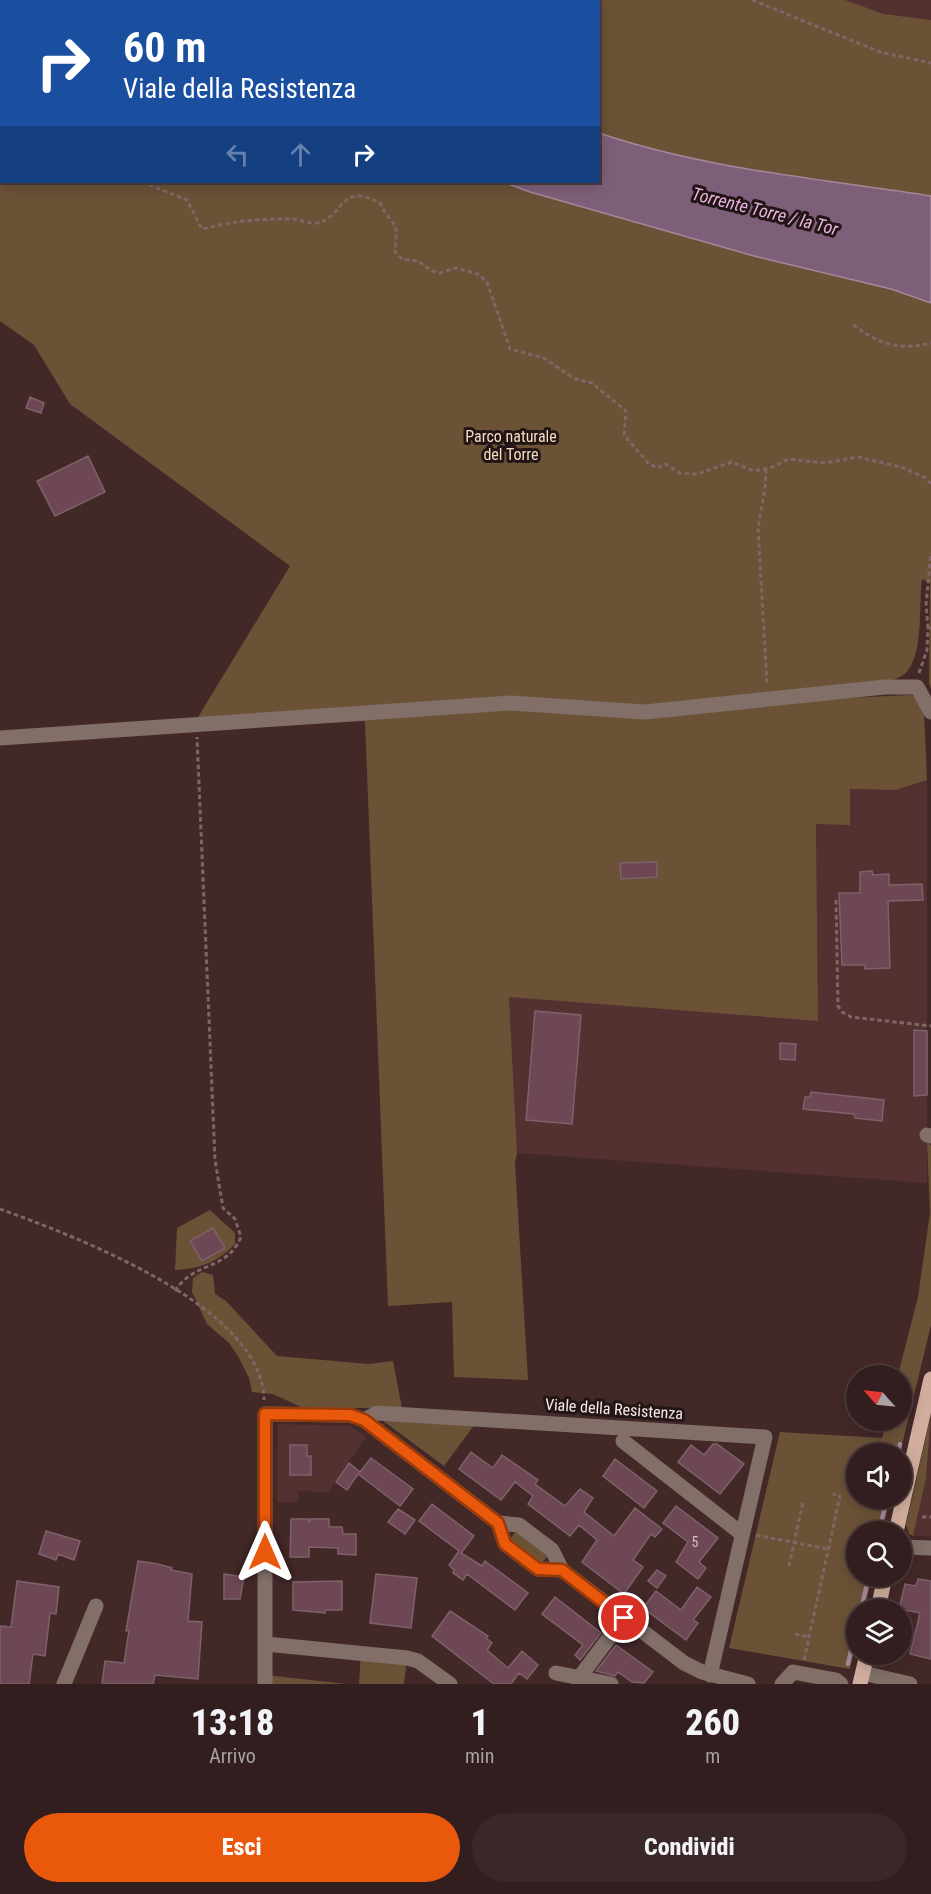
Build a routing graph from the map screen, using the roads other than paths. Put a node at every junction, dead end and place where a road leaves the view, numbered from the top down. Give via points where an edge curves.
1 (931, 712) edge
2 (0, 738) edge
3 (931, 1379) edge
4 (364, 1420) junction
5 (623, 1441) dead end
6 (899, 1521) edge
7 (498, 1523) junction
8 (742, 1534) junction
9 (912, 1547) edge
10 (931, 1548) edge
11 (562, 1570) junction
12 (96, 1605) dead end
13 (624, 1618) junction
14 (266, 1644) junction
15 (556, 1672) dead end
16 (710, 1675) junction
17 (579, 1677) junction
18 (862, 1679) edge
19 (64, 1684) edge
20 (266, 1684) edge
21 (450, 1684) edge
22 (610, 1684) edge
23 (748, 1684) edge
24 (782, 1684) edge
25 (841, 1684) edge
26 (910, 1684) edge

1 - 2 street via 917,687 885,687 645,712 511,703
3 - 6 main road
4 - 7 street, Viale della Resistenza
4 - 8 street, Viale della Resistenza via 377,1413 765,1437
4 - 14 street, Viale della Resistenza via 350,1415 265,1414
5 - 8 street, Viale della Resistenza
7 - 11 street, Viale della Resistenza via 519,1525 552,1550
7 - 11 street, Viale della Resistenza via 505,1544 538,1569
8 - 16 street, Viale della Resistenza
9 - 10 street
11 - 13 street, Viale della Resistenza
12 - 19 street
13 - 16 street, Viale della Resistenza via 684,1663
13 - 17 street
14 - 20 street
14 - 21 street via 407,1658 418,1661
15 - 17 street
16 - 23 street, Viale della Resistenza
17 - 22 street
18 - 26 street
24 - 25 street via 793,1672

